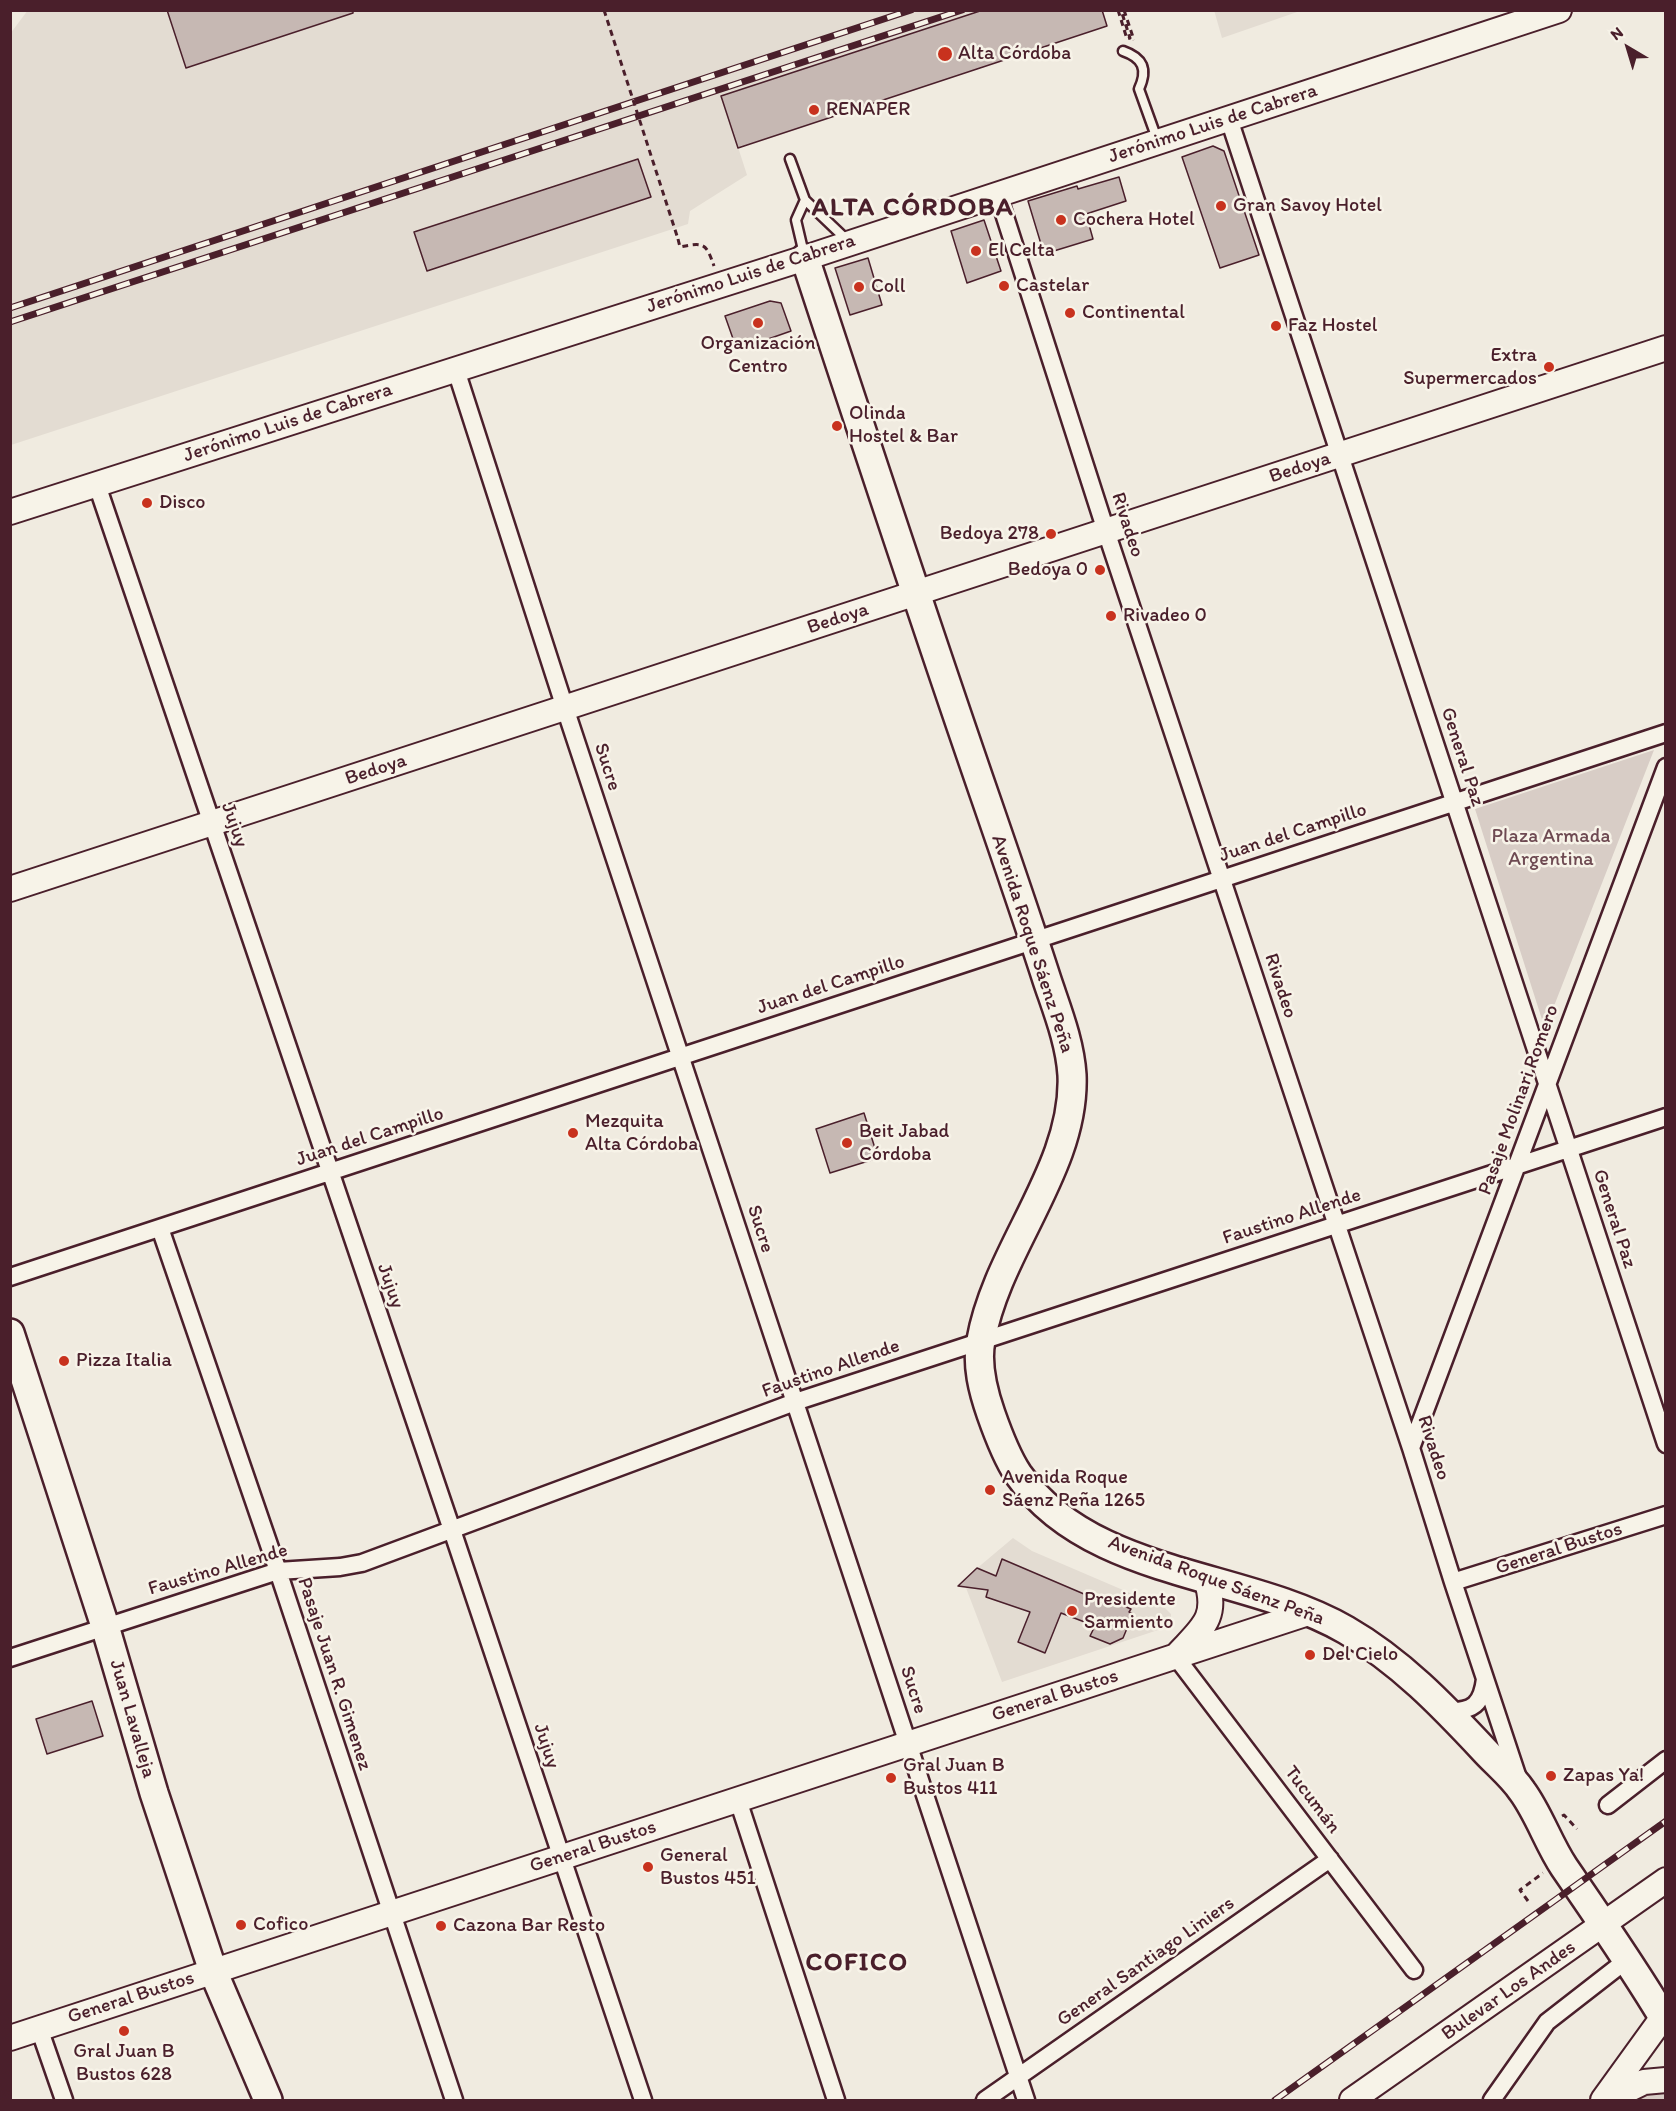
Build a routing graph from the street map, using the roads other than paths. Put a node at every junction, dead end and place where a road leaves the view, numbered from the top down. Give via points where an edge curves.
1 (1559, 10) edge
2 (1123, 51) dead end
3 (1229, 119) junction
4 (1158, 142) junction
5 (790, 159) dead end
6 (998, 195) junction
7 (805, 200) junction
8 (849, 242) junction
9 (805, 258) junction
10 (1665, 348) edge
11 (456, 370) junction
12 (1340, 455) junction
13 (97, 485) junction
14 (10, 512) edge
15 (1106, 531) junction
16 (915, 594) junction
17 (565, 708) junction
18 (1665, 733) edge
19 (1665, 767) edge
20 (1455, 802) junction
21 (211, 824) junction
22 (1222, 879) junction
23 (10, 889) edge
24 (1035, 941) junction
25 (681, 1057) junction
26 (1547, 1084) junction
27 (1665, 1117) edge
28 (1568, 1149) junction
29 (1517, 1166) junction
30 (329, 1172) junction
31 (1337, 1225) junction
32 (160, 1228) junction
33 (10, 1277) edge
34 (10, 1333) edge
35 (980, 1342) junction
36 (795, 1402) junction
37 (1665, 1444) edge
38 (1412, 1448) junction
39 (1665, 1515) edge
40 (452, 1530) junction
41 (278, 1571) junction
42 (1206, 1579) junction
43 (1453, 1582) junction
44 (1311, 1612) junction
45 (105, 1626) junction
46 (1176, 1657) junction
47 (10, 1658) edge
48 (1485, 1679) junction
49 (1447, 1711) junction
50 (908, 1744) junction
51 (1665, 1760) edge
52 (1522, 1791) junction
53 (738, 1800) junction
54 (1608, 1805) dead end
55 (561, 1858) junction
56 (1330, 1859) junction
57 (1665, 1880) edge
58 (391, 1913) junction
59 (1605, 1924) junction
60 (1628, 1959) junction
61 (1414, 1970) dead end
62 (213, 1971) junction
63 (1664, 2019) edge
64 (39, 2028) junction
65 (10, 2038) edge
66 (1018, 2077) junction
67 (1665, 2080) edge
68 (64, 2100) edge
69 (268, 2100) edge
70 (454, 2100) edge
71 (643, 2100) edge
72 (836, 2100) edge
73 (985, 2100) edge
74 (1026, 2100) edge
75 (1352, 2100) edge
76 (1492, 2100) edge
77 (1605, 2100) edge

1 - 3 main road, Jerónimo Luis de Cabrera
2 - 4 lane via 1133,55 1144,70 1139,89
3 - 4 main road, Jerónimo Luis de Cabrera
3 - 12 street, General Paz
4 - 6 main road, Jerónimo Luis de Cabrera
5 - 7 lane
6 - 8 main road, Jerónimo Luis de Cabrera
6 - 15 street, Rivadeo
7 - 8 lane
7 - 9 lane via 796,220
8 - 9 main road, Jerónimo Luis de Cabrera
9 - 11 main road, Jerónimo Luis de Cabrera
9 - 16 main road, Avenida Roque Sáenz Peña
10 - 12 main road, Bedoya
11 - 13 main road, Jerónimo Luis de Cabrera
11 - 17 street, Sucre
12 - 15 main road, Bedoya
12 - 20 street, General Paz
13 - 14 main road, Jerónimo Luis de Cabrera
13 - 21 street, Jujuy
15 - 16 main road, Bedoya
15 - 22 street, Rivadeo
16 - 17 main road, Bedoya
16 - 24 main road, Avenida Roque Sáenz Peña
17 - 21 main road, Bedoya
17 - 25 street, Sucre
18 - 20 street, Juan del Campillo
19 - 26 street, Pasaje Molinari Romero
20 - 22 street, Juan del Campillo
20 - 26 street, General Paz
21 - 23 main road, Bedoya
21 - 30 street, Jujuy
22 - 24 street, Juan del Campillo
22 - 31 street, Rivadeo
24 - 25 street, Juan del Campillo
24 - 35 main road, Avenida Roque Sáenz Peña via 1063,1027 1072,1072 1068,1119 1045,1186 1000,1275
25 - 30 street, Juan del Campillo
25 - 36 street, Sucre
26 - 28 street, General Paz
26 - 29 street, Pasaje Molinari Romero
27 - 28 street, Faustino Allende
28 - 29 street, Faustino Allende
28 - 37 street, General Paz
29 - 31 street, Faustino Allende
29 - 38 street, Pasaje Molinari Romero
30 - 32 street, Juan del Campillo
30 - 40 street, Jujuy
31 - 35 street, Faustino Allende
31 - 38 street, Rivadeo
32 - 33 street, Juan del Campillo
32 - 41 street, Pasaje Juan R. Gimenez
34 - 45 main road, Juan Lavalleja
35 - 36 street, Faustino Allende
35 - 42 main road, Avenida Roque Sáenz Peña via 984,1394 999,1437 1016,1471 1043,1504 1084,1532 1137,1557
36 - 40 street, Faustino Allende
36 - 50 street, Sucre
38 - 43 street, Rivadeo
39 - 43 street, General Bustos
40 - 41 street, Faustino Allende via 362,1563
40 - 55 street, Jujuy
41 - 45 street, Faustino Allende
41 - 58 street, Pasaje Juan R. Gimenez
42 - 44 main road, Avenida Roque Sáenz Peña
42 - 46 main road, General Bustos via 1210,1614 1205,1626
43 - 48 street, Rivadeo
44 - 46 main road, General Bustos
44 - 49 main road, Avenida Roque Sáenz Peña via 1378,1650
45 - 47 street, Faustino Allende
45 - 62 main road, Juan Lavalleja via 154,1793
46 - 50 main road, General Bustos
46 - 56 street, Tucumán
48 - 49 street via 1483,1694 1474,1706
48 - 52 street, Rivadeo
49 - 52 main road, Avenida Roque Sáenz Peña
50 - 53 main road, General Bustos
50 - 66 street, Sucre
51 - 54 street
52 - 59 main road, Avenida Roque Sáenz Peña via 1561,1862
53 - 55 main road, General Bustos
53 - 72 street
55 - 58 main road, General Bustos
55 - 71 street, Jujuy
56 - 61 street, Tucumán
56 - 66 street, General Santiago Liniers
57 - 59 main road, Bulevar Los Andes
58 - 62 main road, General Bustos
58 - 70 street, Pasaje Juan R. Gimenez
59 - 60 main road, Avenida Roque Sáenz Peña
59 - 75 main road, Bulevar Los Andes
60 - 63 main road, Avenida Roque Sáenz Peña
60 - 76 street via 1546,2022
62 - 64 main road, General Bustos
62 - 69 main road, Juan Lavalleja
63 - 77 main road
64 - 65 main road, General Bustos
64 - 68 street
66 - 73 street, General Santiago Liniers
66 - 74 street, Sucre
67 - 77 main road via 1644,2082

